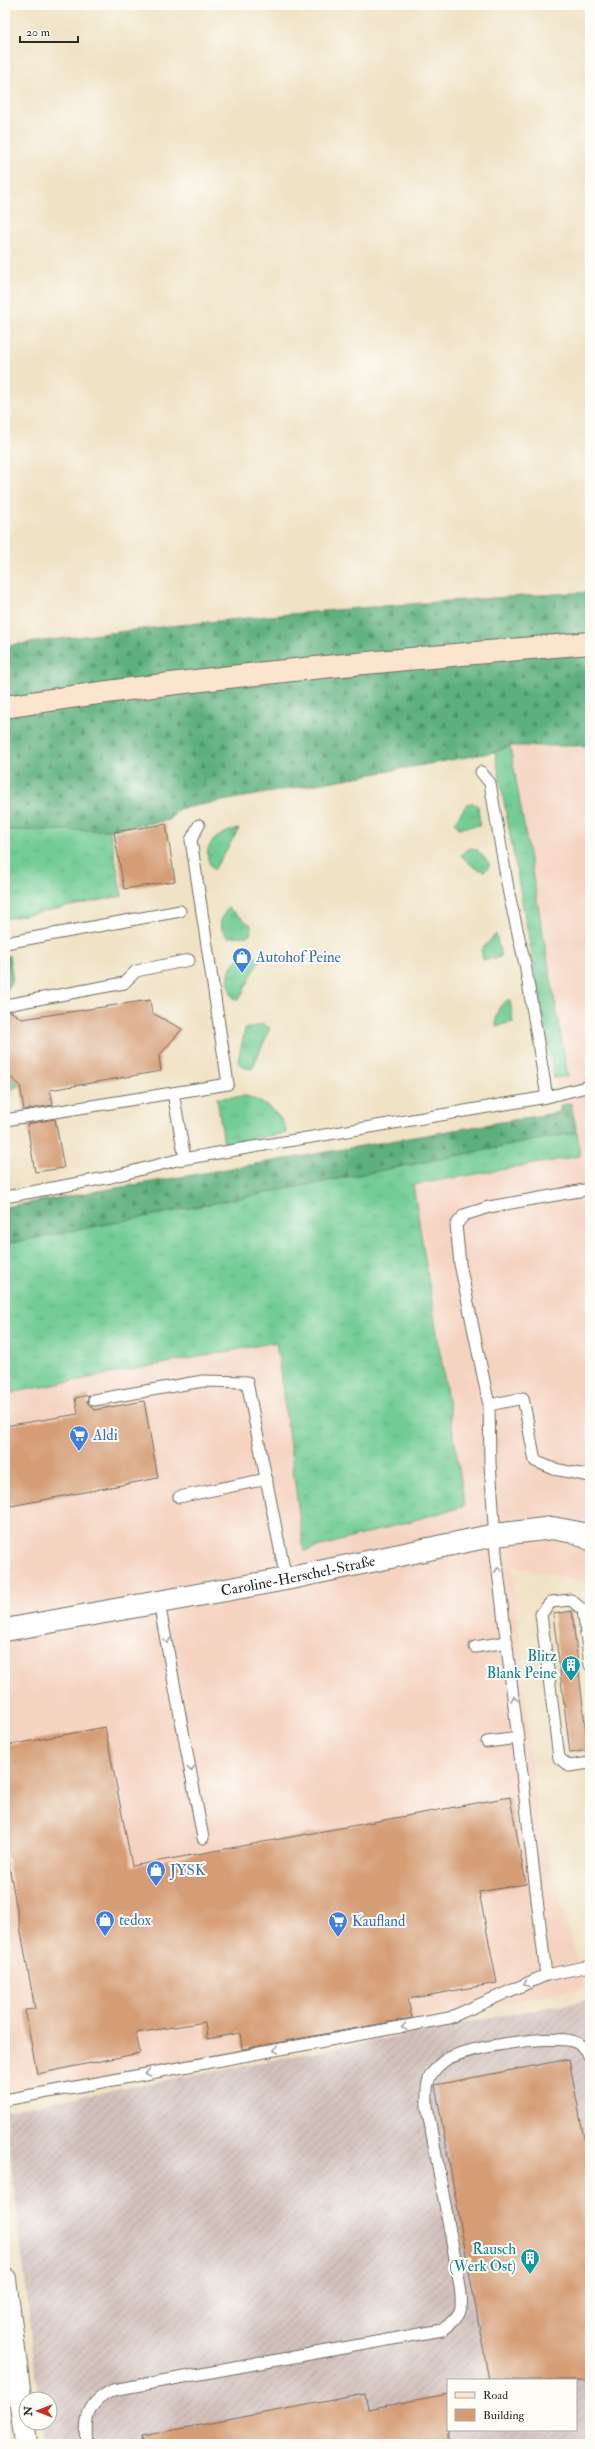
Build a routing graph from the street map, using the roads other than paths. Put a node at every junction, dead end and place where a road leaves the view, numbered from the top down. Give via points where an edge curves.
1 (590, 643) edge
2 (5, 707) edge
3 (481, 772) dead end
4 (199, 825) dead end
5 (180, 911) dead end
6 (5, 943) edge
7 (189, 960) dead end
8 (5, 1004) edge
9 (590, 1086) edge
10 (173, 1093) junction
11 (547, 1097) junction
12 (5, 1120) edge
13 (186, 1159) junction
14 (590, 1188) edge
15 (5, 1197) edge
16 (94, 1400) dead end
17 (488, 1405) junction
18 (590, 1476) edge
19 (267, 1479) junction
20 (179, 1497) dead end
21 (495, 1534) junction
22 (590, 1539) edge
23 (286, 1579) junction
24 (159, 1603) junction
25 (5, 1630) edge
26 (507, 1642) junction
27 (475, 1648) dead end
28 (590, 1665) edge
29 (519, 1738) junction
30 (487, 1742) dead end
31 (590, 1763) edge
32 (203, 1838) dead end
33 (590, 1966) edge
34 (546, 1974) junction
35 (590, 2057) edge
36 (5, 2100) edge
37 (5, 2279) edge
38 (8, 2324) edge
39 (26, 2444) edge
40 (87, 2444) edge

1 - 2 main road via 241,675 78,695
3 - 11 lane via 490,783 509,894 525,964
4 - 10 lane via 191,840 228,1084
5 - 6 lane
7 - 8 lane via 136,971 124,983
9 - 11 lane
10 - 12 lane
10 - 13 lane
11 - 13 lane
13 - 15 lane via 111,1177
14 - 17 lane via 489,1207 464,1215 456,1224 460,1264
16 - 19 lane via 203,1381 247,1382
17 - 18 lane via 523,1398 535,1461 554,1469
17 - 21 lane
19 - 20 lane
19 - 23 lane
21 - 22 street, Caroline-Herschel-Straße via 552,1528 579,1533
21 - 23 street, Caroline-Herschel-Straße
26 -> 21 lane
23 - 24 street, Caroline-Herschel-Straße
24 - 25 street, Caroline-Herschel-Straße
24 -> 32 lane
26 - 27 lane
29 -> 26 lane
28 - 31 lane via 583,1610 571,1600 551,1602 541,1614 559,1758 569,1766
29 - 30 lane
29 - 34 lane
33 - 34 lane
34 -> 36 lane via 449,2018
35 - 40 lane via 587,2051 574,2042 547,2039 468,2051 444,2061 433,2073 427,2086 427,2107 463,2306 457,2319 442,2330 113,2390 98,2397 90,2410 86,2432
37 - 38 street
38 - 39 street

